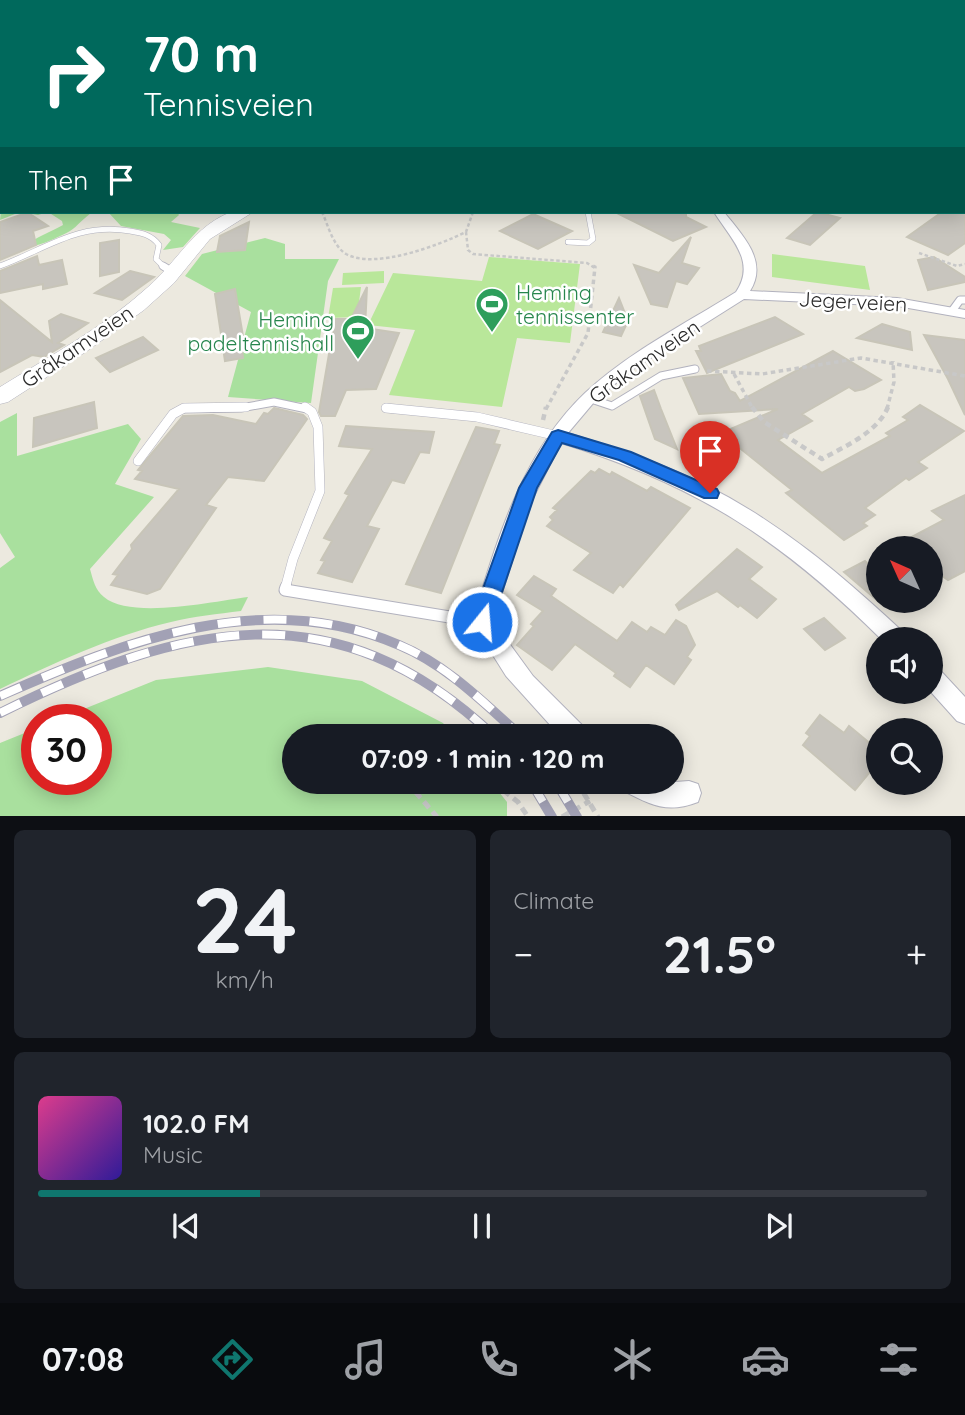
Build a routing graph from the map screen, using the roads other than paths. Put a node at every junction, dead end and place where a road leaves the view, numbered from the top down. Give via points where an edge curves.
1 (242, 214) edge
2 (588, 214) edge
3 (720, 214) edge
4 (568, 242) dead end
5 (0, 266) edge
6 (173, 272) junction
7 (741, 295) junction
8 (965, 300) edge
9 (958, 312) edge
10 (695, 369) road end
11 (0, 397) edge
12 (588, 398) junction
13 (386, 408) dead end
14 (552, 435) junction
15 (138, 461) dead end
16 (482, 622) junction
17 (882, 627) edge
18 (943, 689) edge
19 (965, 713) edge
20 (565, 724) edge
21 (689, 793) dead end
22 (656, 794) edge
23 (679, 794) edge
24 (684, 794) edge

1 - 6 street, Gråkamveien via 209,229
2 - 4 lane via 593,239
3 - 7 street via 750,256 752,277
5 - 6 lane via 71,233 102,227 151,236 159,245 156,259
6 - 11 street, Gråkamveien via 133,308
7 - 9 street, Jegerveien via 893,302
7 - 12 street, Gråkamveien via 642,357
8 - 9 lane via 960,300
10 - 12 lane via 665,373 612,406
12 - 14 street, Gråkamveien
13 - 14 lane via 477,417
14 - 16 street, Gråkamveien via 528,488
14 - 17 street via 662,470 728,503 821,569
15 - 16 lane via 165,424 184,408 241,408 274,402 303,406 312,412 318,427 320,491 285,590
16 - 20 street via 499,652
18 - 19 street
21 - 24 street
22 - 23 street

